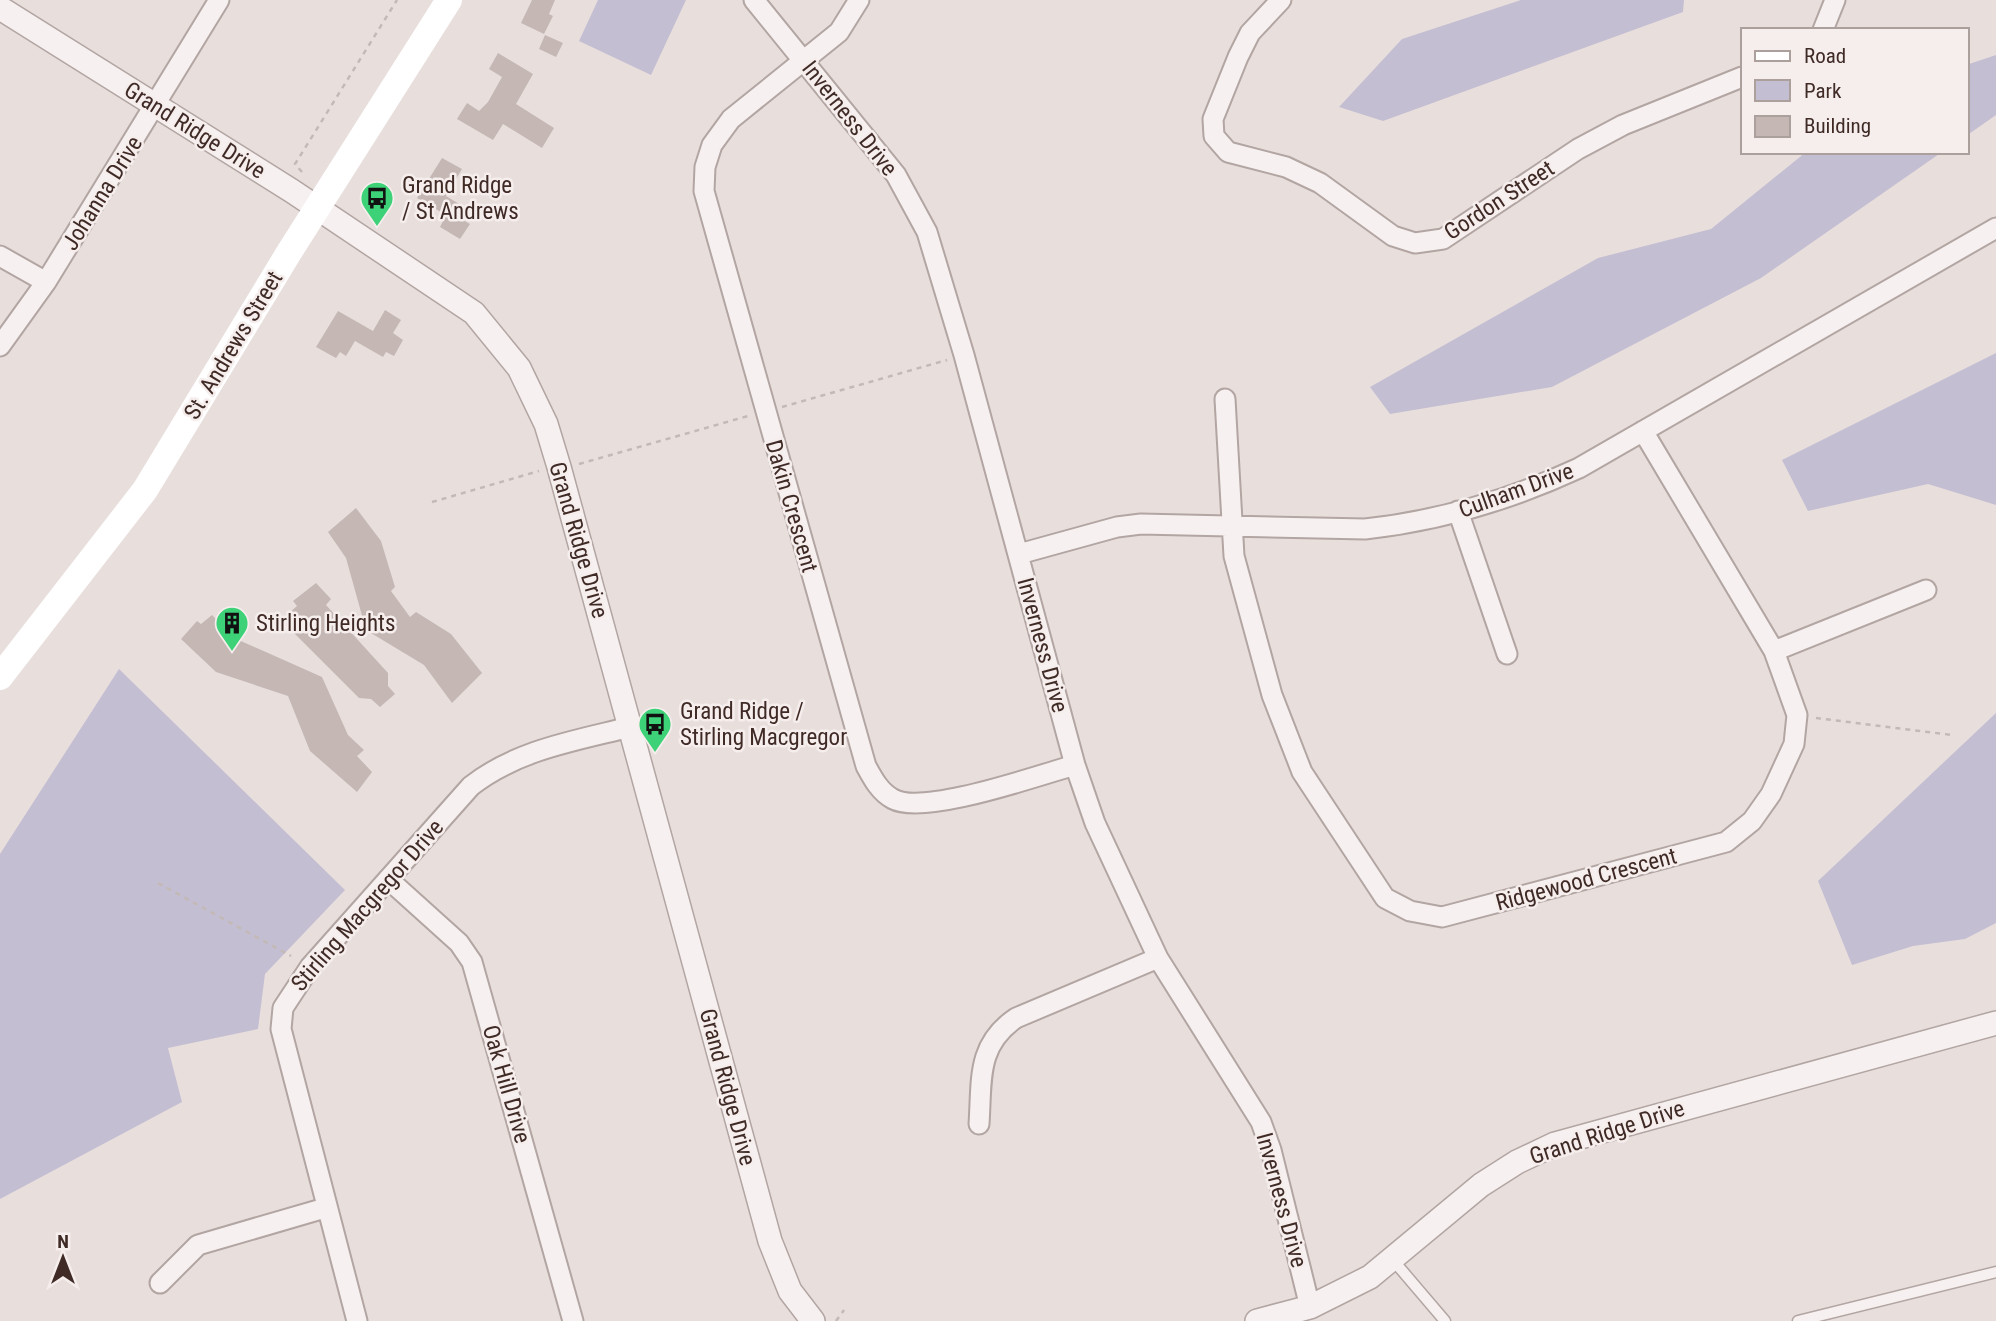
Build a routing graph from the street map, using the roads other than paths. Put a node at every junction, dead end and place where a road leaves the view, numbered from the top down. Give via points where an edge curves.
1 (219, 0) edge
2 (449, 0) edge
3 (754, 0) edge
4 (859, 0) edge
5 (1281, 0) edge
6 (1835, 0) edge
7 (0, 8) edge
8 (1824, 28) edge
9 (804, 59) junction
10 (1741, 77) edge
11 (156, 105) junction
12 (318, 210) junction
13 (1996, 228) edge
14 (0, 256) edge
15 (46, 282) junction
16 (0, 346) edge
17 (1225, 399) dead end
18 (1643, 431) junction
19 (1458, 511) junction
20 (1231, 525) junction
21 (1019, 554) junction
22 (1926, 590) dead end
23 (1774, 651) junction
24 (1507, 654) dead end
25 (0, 677) edge
26 (630, 727) junction
27 (1076, 765) junction
28 (387, 879) junction
29 (1158, 958) junction
30 (1996, 1023) edge
31 (979, 1124) dead end
32 (325, 1208) junction
33 (1393, 1260) junction
34 (1996, 1272) edge
35 (159, 1283) dead end
36 (1310, 1307) junction
37 (357, 1321) edge
38 (573, 1321) edge
39 (813, 1321) edge
40 (1257, 1321) edge
41 (1445, 1321) edge
42 (1798, 1321) edge

1 - 11 street, Johanna Drive
2 - 12 main road, St. Andrews Street
3 - 9 street, Inverness Drive
4 - 9 street, Dakin Crescent via 839,32
5 - 10 street, Gordon Street via 1250,33 1238,57 1213,119 1214,136 1228,152 1286,167 1320,183 1393,236 1415,243 1443,239 1578,149 1623,125
6 - 8 street
7 - 11 street, Grand Ridge Drive
9 - 21 street, Inverness Drive via 896,175 927,232
9 - 27 street, Dakin Crescent via 731,119 712,145 704,191 866,766 876,785 894,800 918,804
11 - 12 street, Grand Ridge Drive
11 - 15 street, Johanna Drive
12 - 25 main road, St. Andrews Street via 145,490
12 - 26 street, Grand Ridge Drive via 474,313 519,368 552,446
13 - 18 street, Culham Drive
14 - 15 street
15 - 16 street, Johanna Drive
17 - 20 street, Ridgewood Crescent
18 - 19 street, Culham Drive via 1536,488
18 - 23 street, Ridgewood Crescent
19 - 20 street, Culham Drive via 1365,529
19 - 24 street
20 - 21 street, Culham Drive via 1116,527
20 - 23 street, Ridgewood Crescent via 1234,556 1272,695 1302,772 1385,898 1410,911 1442,917 1726,842 1752,821 1772,794 1794,744 1797,715
21 - 27 street, Inverness Drive
22 - 23 street
26 - 28 street, Stirling Macgregor Drive via 527,754 496,767 471,786
26 - 39 street, Grand Ridge Drive via 770,1241 790,1291
27 - 29 street, Inverness Drive via 1095,823
28 - 32 street, Stirling Macgregor Drive via 310,967 283,1008 281,1029
28 - 38 street, Oak Hill Drive via 459,943 472,962
29 - 31 street via 1001,1028 983,1063
29 - 36 street, Inverness Drive via 1261,1122
30 - 33 street, Grand Ridge Drive via 1555,1144 1481,1185
32 - 35 street via 198,1245
32 - 37 street, Stirling Macgregor Drive
33 - 36 street, Grand Ridge Drive
33 - 41 lane
34 - 42 lane
36 - 40 street, Grand Ridge Drive

